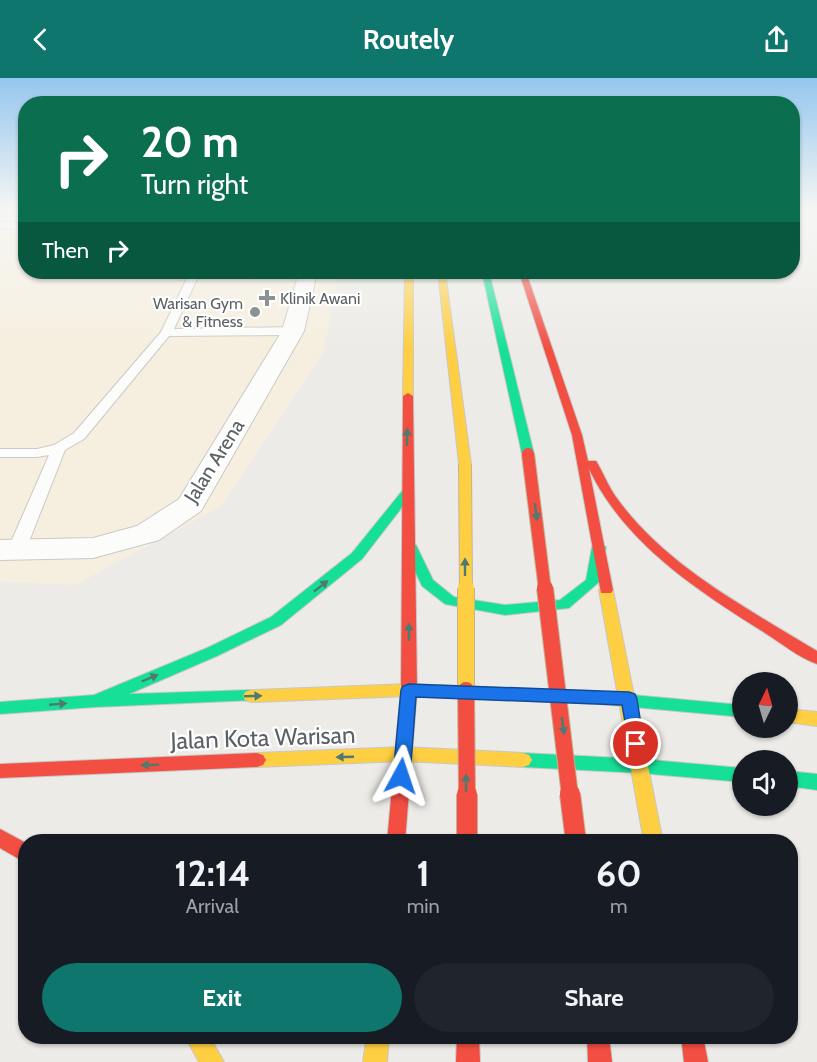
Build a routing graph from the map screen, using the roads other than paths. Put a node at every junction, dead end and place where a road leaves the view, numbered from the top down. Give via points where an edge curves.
1 (192, 279) edge
2 (306, 279) edge
3 (409, 279) edge
4 (442, 279) edge
5 (487, 279) edge
6 (524, 279) edge
7 (293, 331) junction
8 (166, 333) junction
9 (577, 435) junction
10 (59, 448) junction
11 (0, 453) edge
12 (407, 493) junction
13 (409, 544) junction
14 (599, 545) junction
15 (9, 549) edge
16 (817, 658) edge
17 (409, 690) junction
18 (629, 699) junction
19 (96, 701) junction
20 (0, 708) edge
21 (732, 710) edge
22 (798, 717) edge
23 (817, 719) edge
24 (403, 754) junction
25 (639, 766) junction
26 (0, 771) edge
27 (732, 774) edge
28 (798, 780) edge
29 (817, 782) edge
30 (397, 834) edge
31 (467, 834) edge
32 (575, 834) edge
33 (652, 834) edge
34 (0, 838) edge
35 (18, 849) edge
36 (201, 1044) edge
37 (377, 1044) edge
38 (468, 1044) edge
39 (599, 1044) edge
40 (693, 1044) edge
41 (212, 1062) edge
42 (375, 1062) edge
43 (468, 1062) edge
44 (600, 1062) edge
45 (696, 1062) edge

1 - 8 lane
2 - 7 street, Jalan Arena
12 -> 3 main road
31 -> 4 main road, bridge via 465,464
5 -> 32 main road, bridge via 528,454
6 - 9 main road
7 - 8 lane
7 - 15 street, Jalan Arena via 190,505 148,533 93,548
8 - 10 lane via 79,436
9 - 14 main road
9 - 16 main road via 611,499 652,546 726,601
10 - 11 lane via 37,453
10 - 15 lane
12 - 13 main road
19 -> 12 main road via 276,621 357,556
13 - 14 main road via 426,583 450,601 505,610 564,605 592,582
17 -> 13 main road
14 - 18 main road
17 - 18 main road
19 -> 17 main road
17 - 24 main road
18 - 21 main road
18 - 25 main road
20 -> 19 main road
22 - 23 main road
24 - 25 main road, Jalan Kota Warisan
24 -> 26 main road, Jalan Kota Warisan
24 - 30 main road
25 - 27 main road, Jalan Kota Warisan
25 - 33 main road
28 - 29 main road
34 - 35 main road
36 - 41 main road
37 - 42 main road
38 - 43 main road
39 - 44 main road
40 - 45 main road

